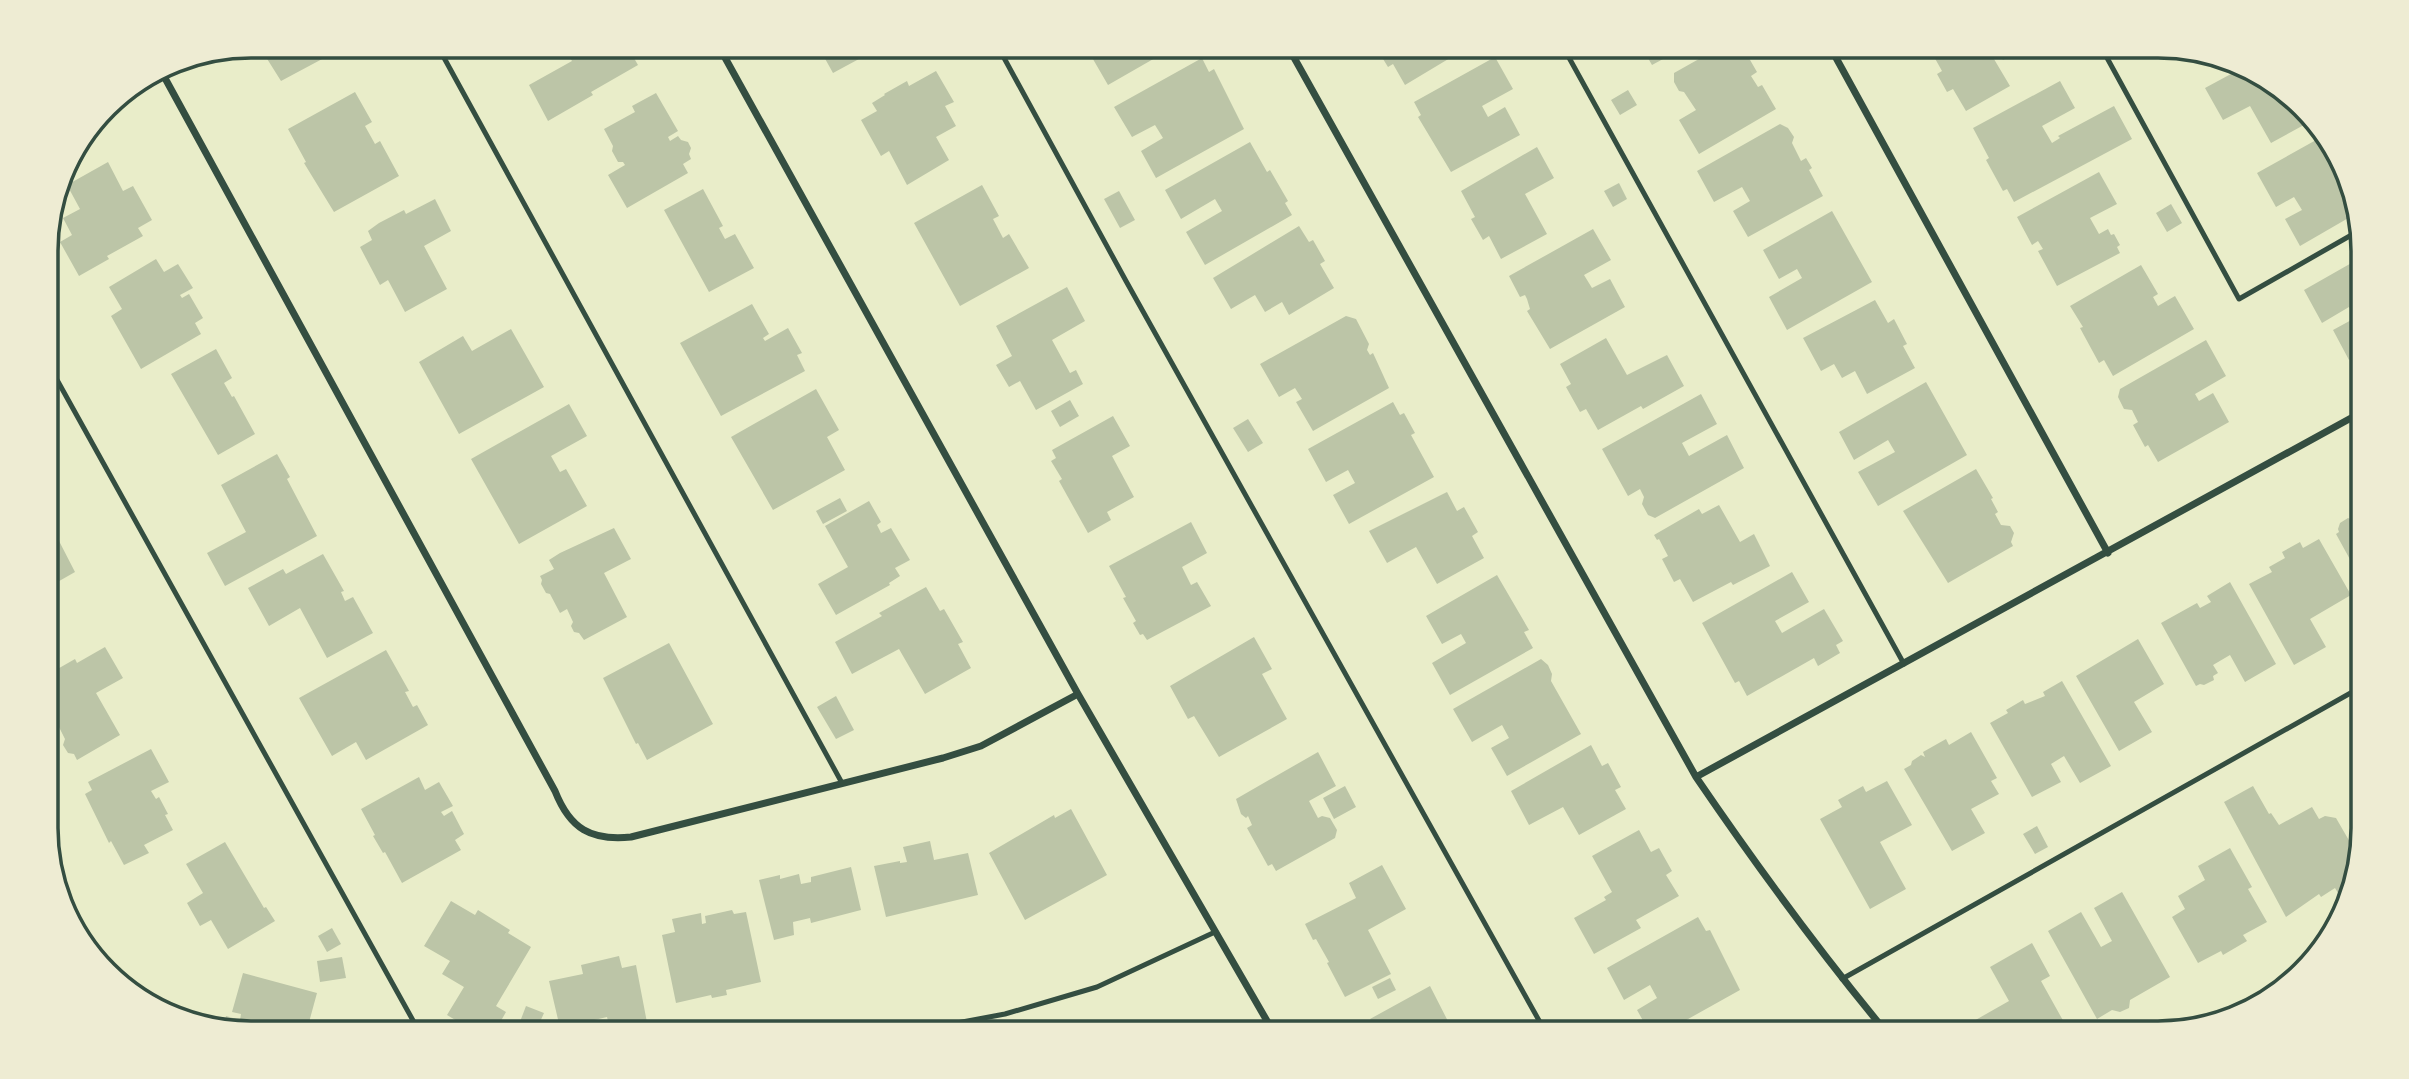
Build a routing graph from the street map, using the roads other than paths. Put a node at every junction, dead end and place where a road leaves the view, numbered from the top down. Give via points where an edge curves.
1 (443, 58) edge
2 (725, 58) edge
3 (1004, 58) edge
4 (1294, 58) edge
5 (1569, 58) edge
6 (1836, 58) edge
7 (2107, 58) edge
8 (165, 78) edge
9 (2350, 236) edge
10 (58, 382) edge
11 (2351, 418) edge
12 (2108, 553) junction
13 (1904, 664) junction
14 (2351, 693) edge
15 (1077, 694) junction
16 (1696, 777) junction
17 (842, 783) junction
18 (1215, 932) junction
19 (1842, 979) junction
20 (413, 1021) edge
21 (967, 1021) edge
22 (1267, 1021) edge
23 (1540, 1021) edge
24 (1876, 1021) edge

1 - 17 lane
2 - 15 street
3 - 23 lane
4 - 16 street
5 - 13 lane
6 - 12 street
7 - 9 lane via 2239,299
8 - 17 street via 562,810 575,825 592,835 631,837
10 - 20 lane
11 - 12 street
12 - 13 street
13 - 16 street
14 - 19 lane
15 - 17 street via 981,746
15 - 18 street
16 - 19 street
18 - 21 lane via 1097,987
18 - 22 street
19 - 24 street

